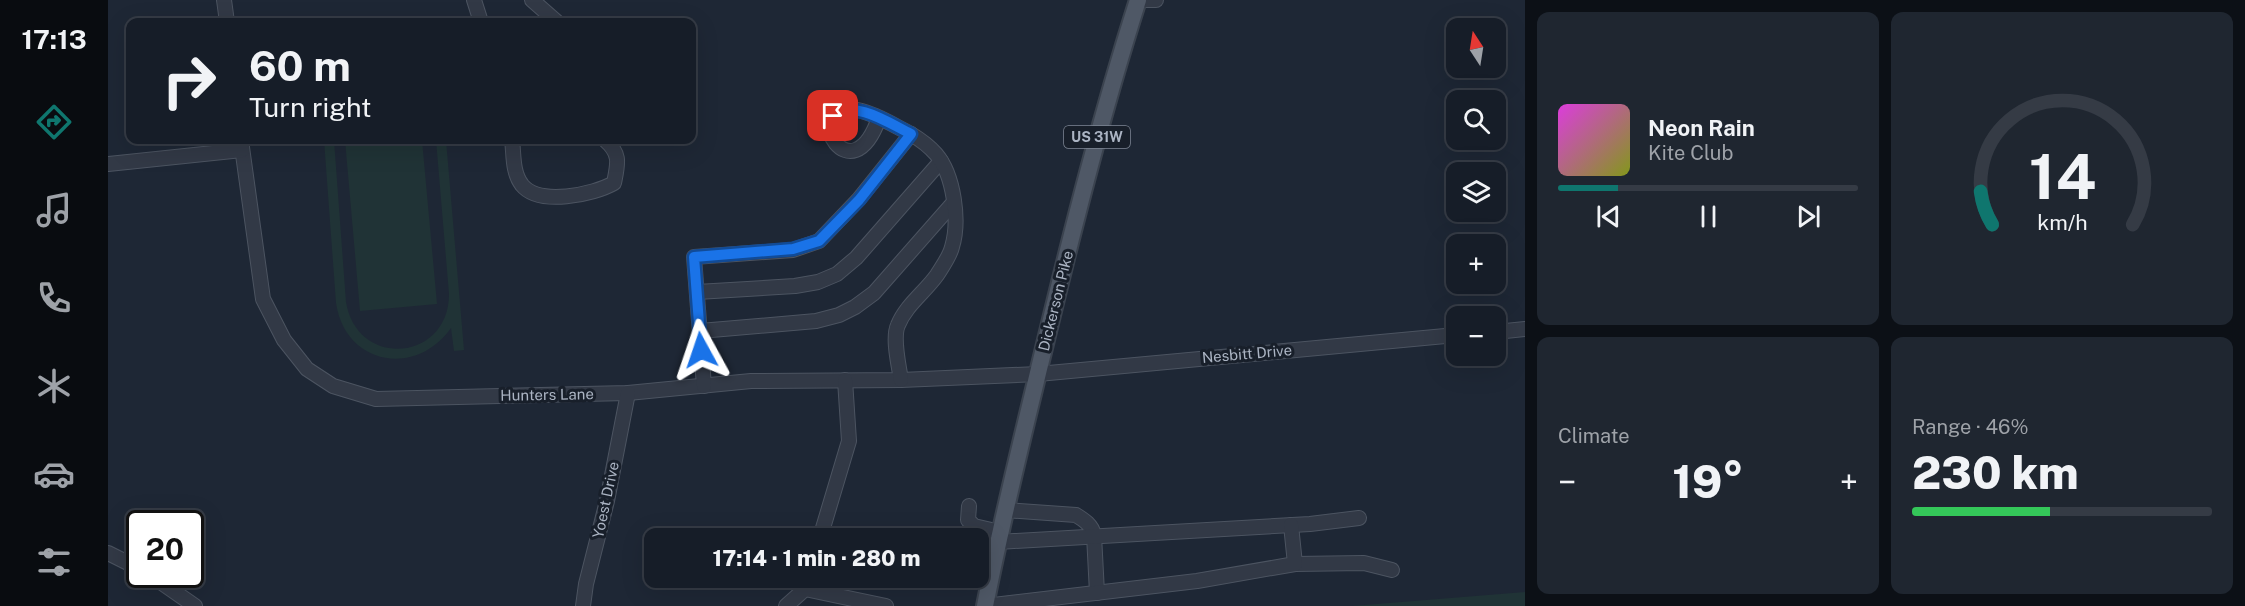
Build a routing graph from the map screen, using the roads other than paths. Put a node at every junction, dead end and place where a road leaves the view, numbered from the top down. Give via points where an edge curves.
1 (224, 0) edge
2 (474, 0) edge
3 (532, 0) edge
4 (1138, 0) edge
5 (1156, 0) edge
6 (226, 18) edge
7 (480, 18) edge
8 (552, 18) edge
9 (879, 118) dead end
10 (911, 134) junction
11 (512, 144) edge
12 (610, 144) edge
13 (242, 145) edge
14 (941, 161) junction
15 (108, 164) edge
16 (954, 202) junction
17 (696, 292) junction
18 (1525, 329) edge
19 (700, 331) junction
20 (1506, 331) edge
21 (1446, 336) edge
22 (1038, 374) junction
23 (845, 380) junction
24 (901, 380) junction
25 (705, 386) junction
26 (628, 393) junction
27 (969, 506) dead end
28 (1005, 510) junction
29 (1359, 518) dead end
30 (1291, 525) junction
31 (823, 528) edge
32 (971, 528) edge
33 (989, 535) edge
34 (1094, 535) junction
35 (999, 537) junction
36 (108, 553) edge
37 (126, 562) edge
38 (989, 562) edge
39 (1295, 564) junction
40 (1392, 570) dead end
41 (169, 588) edge
42 (802, 588) edge
43 (824, 588) edge
44 (984, 588) edge
45 (1097, 593) junction
46 (195, 606) edge
47 (583, 606) edge
48 (786, 606) edge
49 (886, 606) edge
50 (985, 606) edge

1 - 6 street
2 - 7 street
3 - 8 street
4 - 5 street
4 - 22 main road, Dickerson Pike / US 31W via 1098,133
9 - 10 street
10 - 14 street
10 - 17 street via 859,200 819,241 793,249 694,257
11 - 12 street via 515,173 522,185 533,194 548,197 585,194 614,183 618,161
13 - 15 street
13 - 26 street, Hunters Lane via 263,299 284,340 307,369 333,386 376,399
14 - 16 street
14 - 17 street via 856,258 837,274 795,286
16 - 19 street via 874,293 855,307 816,321
16 - 24 street via 956,226 952,248 937,275 897,327
17 - 19 street
18 - 20 street
19 - 25 street
21 - 22 street, Nesbitt Drive
22 - 24 street, Hunters Lane
22 - 28 main road, Dickerson Pike / US 31W
23 - 24 street, Hunters Lane
23 - 25 street, Hunters Lane via 751,381
23 - 31 street via 849,441
25 - 26 street, Hunters Lane
26 - 47 street, Yoest Drive
27 - 32 street
28 - 34 street via 1076,515 1085,520
28 - 35 main road, Dickerson Pike / US 31W
29 - 30 street
30 - 34 street
30 - 39 street
33 - 35 street
34 - 35 street
34 - 45 street
35 - 38 main road, Dickerson Pike / US 31W
36 - 37 street
39 - 40 street via 1364,563
39 - 45 street
41 - 46 street
42 - 48 street
43 - 49 street
44 - 50 main road, Dickerson Pike / US 31W
45 - 50 street

